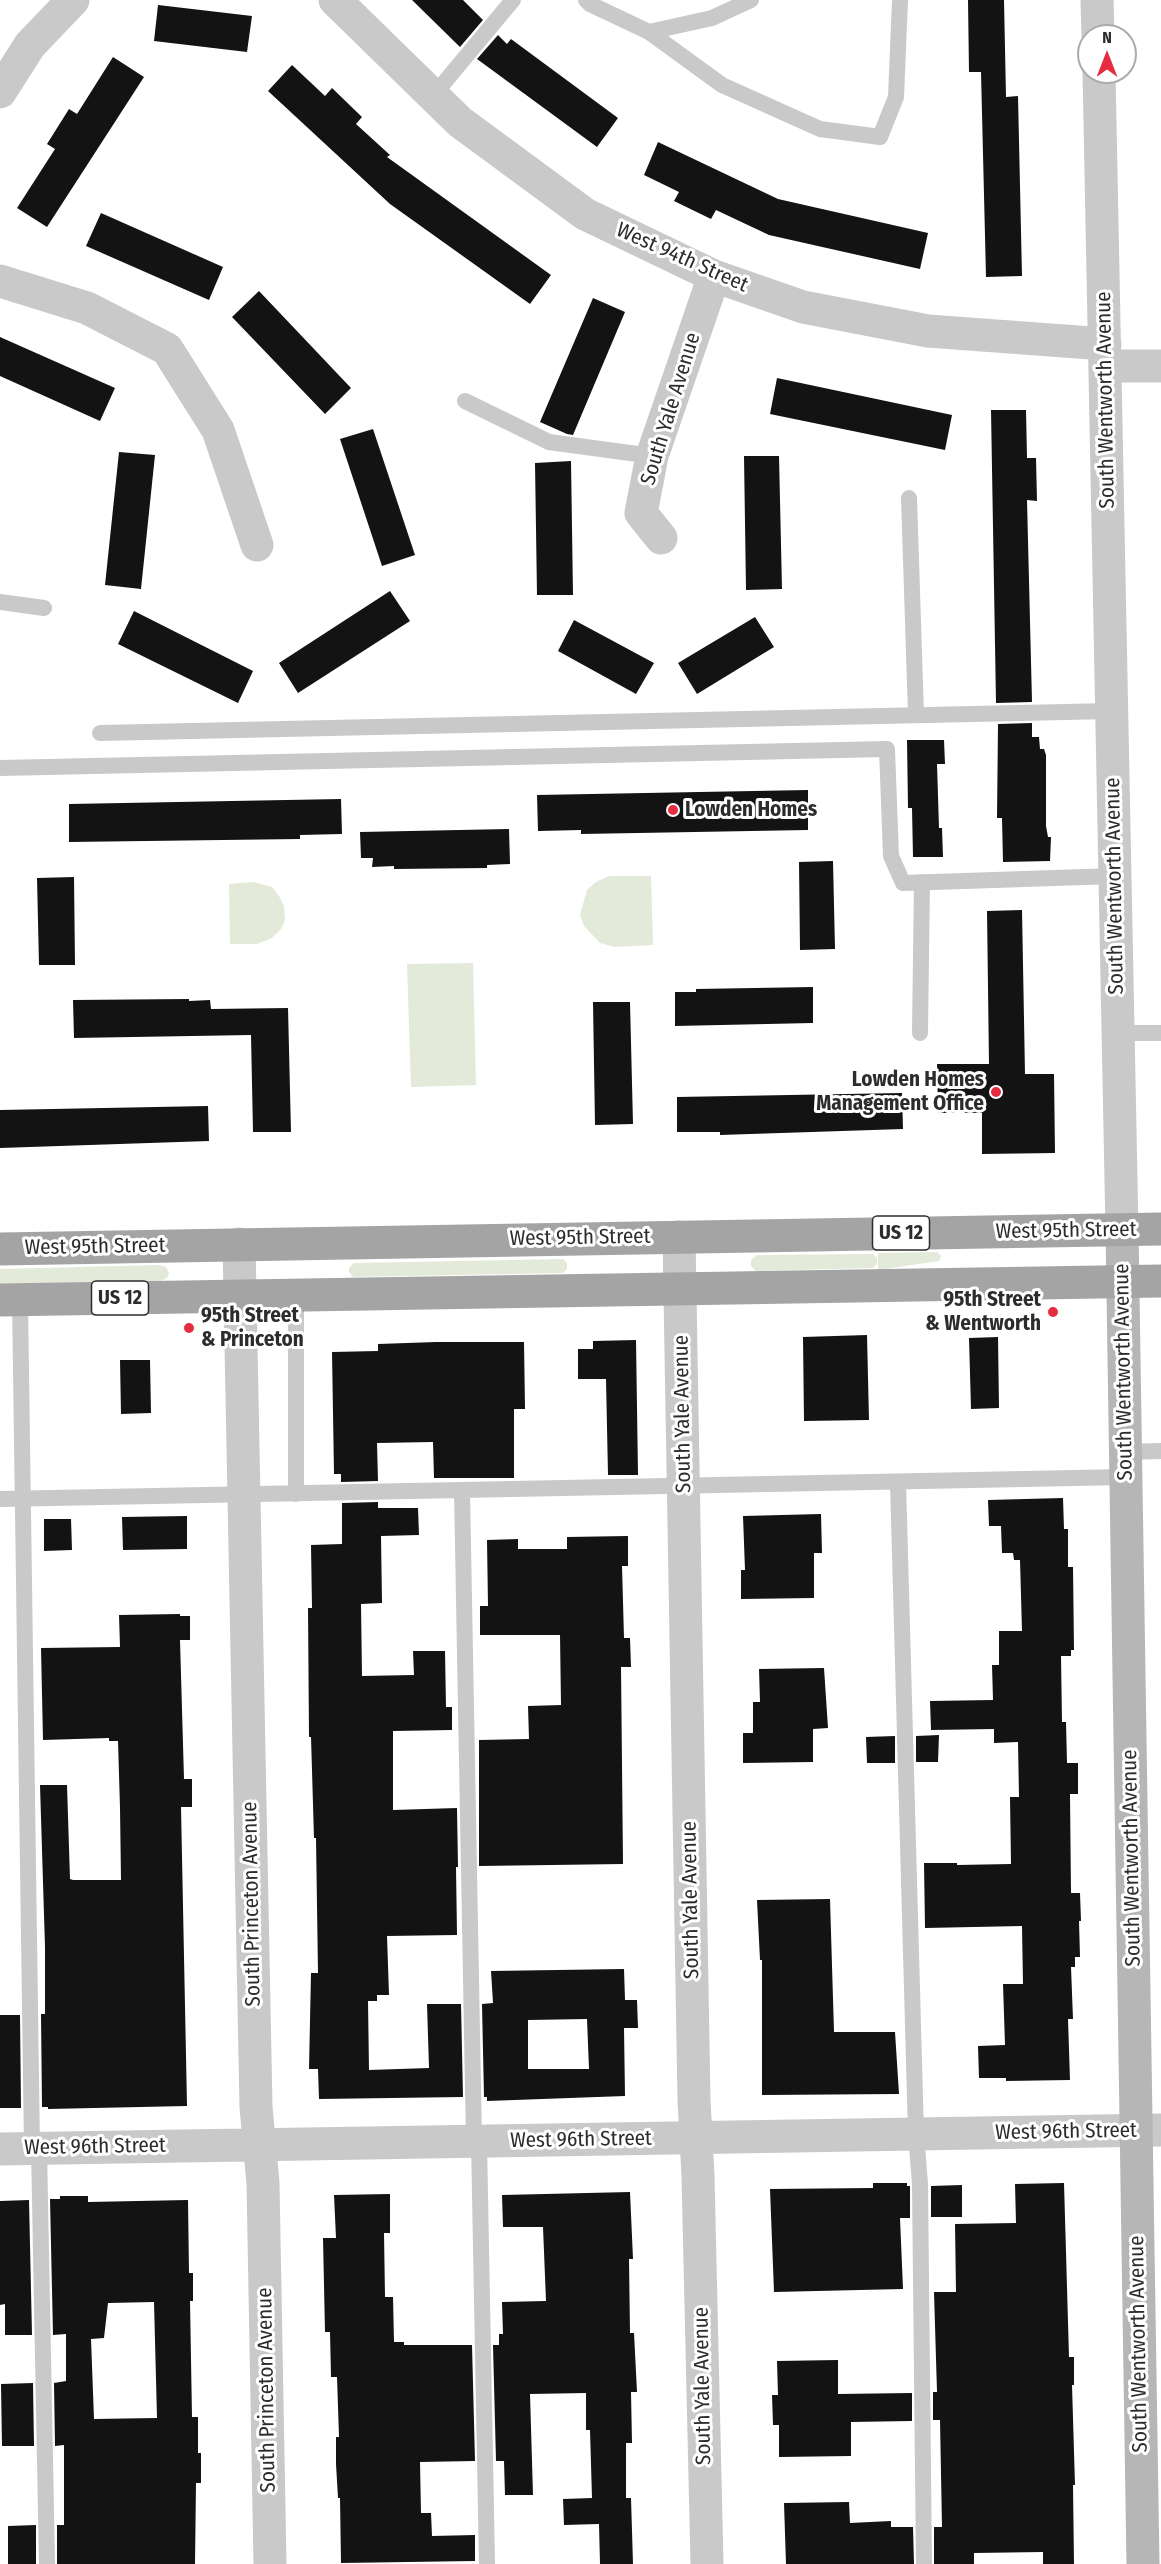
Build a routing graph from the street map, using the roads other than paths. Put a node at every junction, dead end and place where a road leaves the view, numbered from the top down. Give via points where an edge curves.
1 (73, 0) edge
2 (334, 0) edge
3 (513, 0) edge
4 (586, 0) edge
5 (751, 0) edge
6 (900, 0) edge
7 (1097, 0) edge
8 (1098, 24) edge
9 (649, 32) junction
10 (1099, 84) edge
11 (0, 92) edge
12 (434, 96) junction
13 (714, 276) junction
14 (0, 281) edge
15 (1105, 355) junction
16 (1161, 366) edge
17 (465, 401) dead end
18 (652, 456) junction
19 (909, 498) dead end
20 (661, 538) dead end
21 (257, 545) dead end
22 (0, 603) edge
23 (45, 608) dead end
24 (1111, 711) junction
25 (916, 715) junction
26 (100, 734) dead end
27 (0, 768) edge
28 (1114, 876) junction
29 (922, 882) junction
30 (1161, 1032) edge
31 (920, 1033) dead end
32 (1119, 1033) junction
33 (1161, 1229) edge
34 (1122, 1230) junction
35 (679, 1237) junction
36 (239, 1244) junction
37 (0, 1249) edge
38 (1161, 1281) edge
39 (1123, 1282) junction
40 (680, 1288) junction
41 (296, 1295) junction
42 (240, 1296) junction
43 (10, 1300) edge
44 (1161, 1452) edge
45 (1126, 1465) junction
46 (898, 1482) junction
47 (684, 1486) junction
48 (462, 1491) junction
49 (296, 1494) junction
50 (244, 1495) junction
51 (0, 1499) edge
52 (23, 1499) junction
53 (1149, 2131) edge
54 (916, 2134) junction
55 (696, 2138) junction
56 (477, 2141) junction
57 (259, 2145) junction
58 (24, 2148) edge
59 (47, 2564) edge
60 (270, 2564) edge
61 (486, 2564) edge
62 (706, 2564) edge
63 (924, 2564) edge
64 (1143, 2564) edge

1 - 11 street via 30,45
2 - 12 street, West 94th Street
3 - 12 lane
4 - 9 lane
5 - 9 lane via 712,18
6 - 9 lane via 896,97 880,136 820,129 722,85
7 - 8 street
10 - 15 street, South Wentworth Avenue
12 - 13 street, West 94th Street via 460,122 585,214
13 - 15 street, West 94th Street via 803,307 928,331
13 - 18 street, South Yale Avenue
14 - 21 street via 87,308 167,349 218,430
15 - 16 street, West 94th Street
15 - 24 street, South Wentworth Avenue
17 - 18 lane via 549,442
18 - 20 street, South Yale Avenue via 641,513
19 - 25 lane
22 - 23 lane
24 - 25 lane
24 - 28 street, South Wentworth Avenue
25 - 26 lane
27 - 29 lane via 887,749 891,855 903,883
28 - 29 lane
28 - 32 street, South Wentworth Avenue
29 - 31 lane
30 - 32 lane
32 - 34 street, South Wentworth Avenue
33 - 34 main road, West 95th Street / US 12
34 - 35 main road, West 95th Street / US 12
34 - 39 street, South Wentworth Avenue
35 - 36 main road, West 95th Street / US 12
35 - 40 street, South Yale Avenue
36 - 37 main road, West 95th Street / US 12
36 - 42 street, South Princeton Avenue
38 - 39 main road, US 12
39 - 40 main road, US 12
39 - 45 street, South Wentworth Avenue
40 - 41 main road, US 12
40 - 47 street, South Yale Avenue
41 - 42 main road, US 12
41 - 49 lane
42 - 43 main road, US 12
42 - 50 street, South Princeton Avenue
43 - 52 lane
44 - 45 lane
45 - 46 lane
45 - 53 street, South Wentworth Avenue
46 - 47 lane
46 - 54 lane
47 - 48 lane
47 - 55 street, South Yale Avenue
48 - 49 lane
48 - 56 lane
49 - 50 lane
50 - 52 lane
50 - 57 street, South Princeton Avenue
51 - 52 lane
52 - 58 lane
53 - 54 street, West 96th Street
53 - 64 street, South Wentworth Avenue
54 - 55 street, West 96th Street
54 - 63 lane via 920,2184
55 - 56 street, West 96th Street
55 - 62 street, South Yale Avenue
56 - 57 street, West 96th Street
56 - 61 lane
57 - 58 street, West 96th Street
57 - 60 street, South Princeton Avenue via 263,2183
58 - 59 lane

